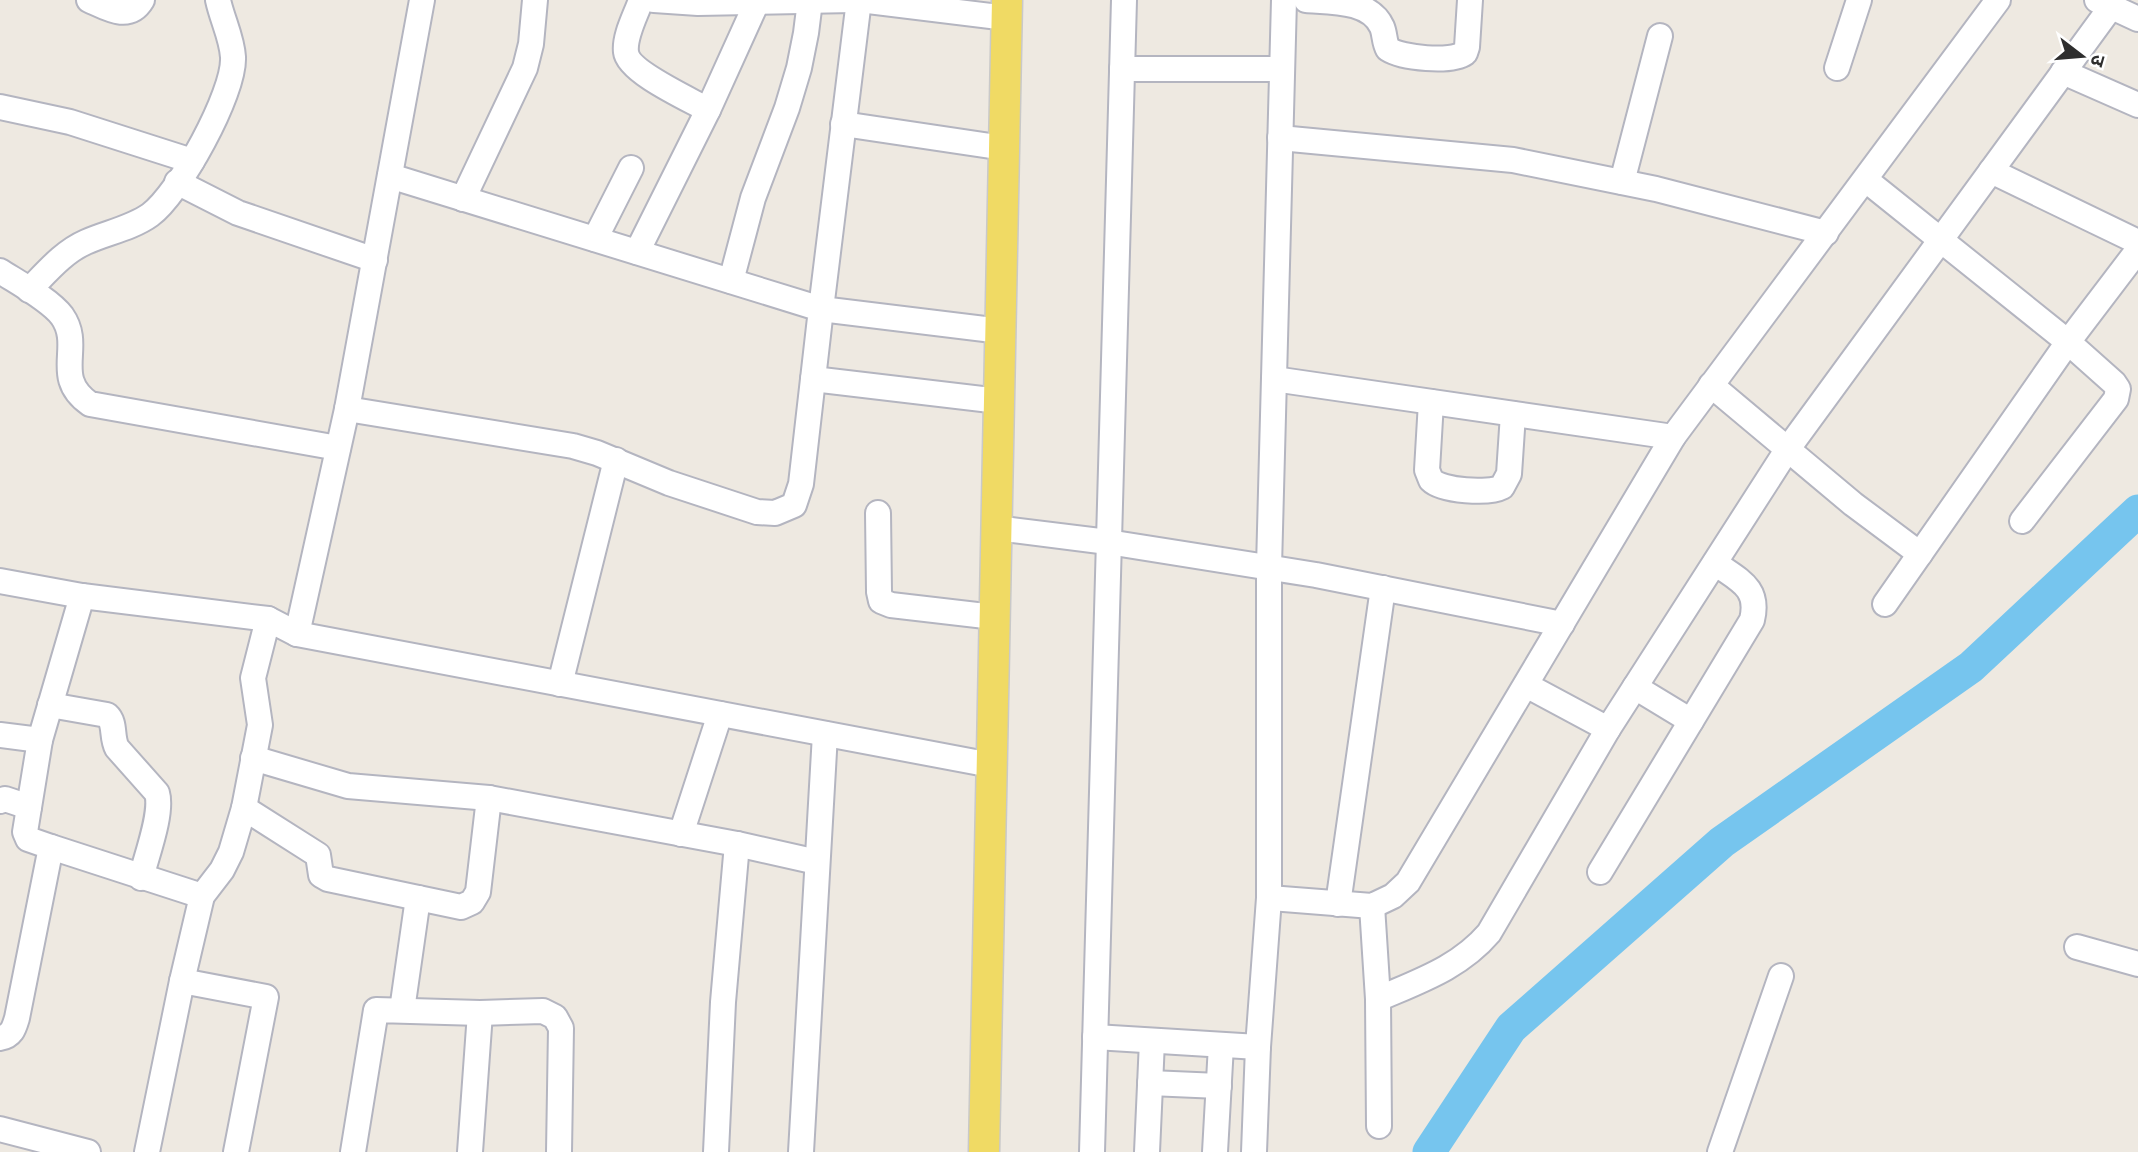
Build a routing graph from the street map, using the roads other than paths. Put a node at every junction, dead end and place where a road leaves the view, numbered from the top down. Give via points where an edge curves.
1 (89, 0) edge
2 (142, 0) edge
3 (218, 0) edge
4 (422, 0) edge
5 (535, 0) edge
6 (641, 0) edge
7 (858, 0) edge
8 (1124, 0) edge
9 (1284, 0) edge
10 (1306, 0) edge
11 (1470, 0) edge
12 (1859, 0) edge
13 (1998, 0) edge
14 (667, 1) edge
15 (810, 1) edge
16 (757, 2) junction
17 (2104, 4) edge
18 (1007, 9) edge
19 (2138, 19) edge
20 (1660, 36) dead end
21 (1837, 68) dead end
22 (1122, 69) junction
23 (1282, 69) junction
24 (2063, 72) junction
25 (2138, 105) edge
26 (0, 107) edge
27 (708, 110) junction
28 (844, 124) junction
29 (1280, 138) junction
30 (1004, 148) junction
31 (192, 161) junction
32 (631, 167) dead end
33 (1991, 171) junction
34 (390, 176) junction
35 (1866, 180) junction
36 (177, 182) junction
37 (1622, 182) junction
38 (463, 199) junction
39 (1826, 233) junction
40 (595, 239) junction
41 (1941, 239) junction
42 (2138, 242) edge
43 (2138, 250) edge
44 (637, 252) junction
45 (374, 260) junction
46 (0, 271) edge
47 (731, 281) junction
48 (29, 290) junction
49 (821, 309) junction
50 (1001, 331) junction
51 (2068, 342) junction
52 (813, 379) junction
53 (1273, 379) junction
54 (1711, 385) junction
55 (999, 401) junction
56 (1431, 402) junction
57 (347, 408) junction
58 (1513, 414) junction
59 (1673, 437) junction
60 (338, 448) junction
61 (1787, 450) junction
62 (616, 460) junction
63 (878, 513) dead end
64 (2022, 521) dead end
65 (996, 528) junction
66 (1108, 542) junction
67 (1920, 554) junction
68 (1715, 562) junction
69 (1269, 567) junction
70 (0, 582) edge
71 (1383, 588) junction
72 (82, 596) junction
73 (1885, 604) dead end
74 (994, 617) junction
75 (268, 619) junction
76 (1562, 624) junction
77 (298, 634) junction
78 (560, 684) junction
79 (1526, 685) junction
80 (1635, 687) junction
81 (50, 705) junction
82 (720, 714) junction
83 (1691, 721) junction
84 (1608, 729) junction
85 (825, 734) junction
86 (0, 735) edge
87 (40, 740) junction
88 (253, 758) junction
89 (990, 765) junction
90 (489, 798) junction
91 (0, 801) edge
92 (29, 807) junction
93 (244, 808) junction
94 (681, 834) junction
95 (737, 844) junction
96 (51, 847) junction
97 (817, 862) junction
98 (1600, 873) dead end
99 (141, 878) junction
100 (202, 896) junction
101 (418, 898) junction
102 (1269, 898) junction
103 (1338, 904) junction
104 (1372, 906) junction
105 (2077, 947) dead end
106 (2138, 964) edge
107 (1781, 976) dead end
108 (182, 981) junction
109 (1378, 999) junction
110 (402, 1010) junction
111 (480, 1013) junction
112 (1095, 1037) junction
113 (0, 1038) edge
114 (1152, 1041) junction
115 (1221, 1045) junction
116 (1258, 1047) junction
117 (1150, 1083) junction
118 (1219, 1086) junction
119 (1379, 1126) dead end
120 (0, 1129) edge
121 (88, 1152) edge
122 (147, 1152) edge
123 (236, 1152) edge
124 (353, 1152) edge
125 (470, 1152) edge
126 (559, 1152) edge
127 (716, 1152) edge
128 (801, 1152) edge
129 (984, 1152) edge
130 (1092, 1152) edge
131 (1147, 1152) edge
132 (1215, 1152) edge
133 (1254, 1152) edge
134 (1720, 1152) edge

1 - 2 street via 121,13 133,10
3 - 31 street via 233,56 231,81
4 - 34 street
5 - 38 street via 526,68
6 - 27 street via 626,56 643,73
7 - 15 street
7 - 18 street
7 - 28 street
8 - 22 street
9 - 23 street
10 - 11 street via 1356,5 1375,14 1388,49 1401,56 1455,58 1467,47
12 - 21 street
13 - 35 street
14 - 16 street
15 - 16 street
15 - 47 street via 799,68 753,198
16 - 27 street
17 - 19 street
17 - 24 street
18 - 30 main road
20 - 37 street
22 - 23 street
22 - 66 street
23 - 29 street
24 - 25 street
24 - 33 street
26 - 31 street via 70,122
27 - 44 street
28 - 30 street
28 - 49 street
29 - 37 street via 1513,160
29 - 53 street
30 - 50 main road
31 - 36 street
32 - 40 street
33 - 41 street
33 - 42 street
34 - 38 street
34 - 45 street
35 - 39 street
35 - 41 street
36 - 45 street via 238,213
36 - 48 street via 148,217 83,243
37 - 39 street
38 - 40 street
39 - 54 street
40 - 44 street
41 - 51 street
41 - 61 street
43 - 51 street
44 - 47 street
45 - 57 street
46 - 48 street
47 - 49 street
48 - 60 street via 61,315 70,334 70,381 77,396 90,404
49 - 50 street
49 - 52 street
50 - 55 main road
51 - 64 street via 2114,383 2116,399
51 - 67 street
52 - 55 street
52 - 62 street via 801,484 794,505 785,511 757,512
53 - 56 street
53 - 69 street
54 - 59 street
54 - 61 street
55 - 65 main road
56 - 58 street
56 - 58 street via 1427,470 1431,480 1441,486 1489,492 1503,487 1509,474
57 - 60 street
57 - 62 street via 573,446
58 - 59 street
59 - 76 street
60 - 77 street
61 - 67 street
61 - 68 street
62 - 78 street
63 - 74 street via 881,601
65 - 66 street
65 - 74 main road
66 - 69 street
66 - 112 street
67 - 73 street
68 - 80 street
68 - 83 street via 1750,590 1754,610
69 - 71 street
69 - 102 street
70 - 72 street
71 - 76 street
71 - 103 street
72 - 75 street
72 - 81 street
74 - 89 main road
75 - 77 street
75 - 88 street via 253,678 260,725
76 - 79 street
77 - 78 street
78 - 82 street
79 - 84 street
79 - 104 street via 1408,882
80 - 83 street
80 - 84 street
81 - 87 street
81 - 99 street via 107,715 117,748 157,793 158,812
82 - 85 street
82 - 94 street
83 - 98 street
84 - 109 street via 1489,933 1448,969
85 - 89 street
85 - 97 street
86 - 87 street
87 - 92 street
88 - 90 street via 348,786
88 - 93 street
89 - 129 main road
90 - 94 street
90 - 101 street via 478,892 471,902 461,907
91 - 92 street
92 - 96 street via 28,839
93 - 100 street via 231,852
93 - 101 street via 318,855 321,875 328,879
94 - 95 street
95 - 97 street
95 - 127 street
96 - 99 street
96 - 113 street via 17,1018 13,1030
97 - 128 street
99 - 100 street
100 - 108 street
101 - 110 street
102 - 103 street
102 - 116 street
103 - 104 street
104 - 109 street
105 - 106 street
107 - 134 street
108 - 122 street
108 - 123 street via 266,997
109 - 119 street
110 - 111 street
110 - 124 street via 376,1010
111 - 125 street
111 - 126 street via 544,1012 555,1017 561,1028
112 - 114 street
112 - 130 street
114 - 115 street
114 - 117 street
115 - 116 street
115 - 118 street
116 - 133 street
117 - 118 street
117 - 131 street
118 - 132 street
120 - 121 street

